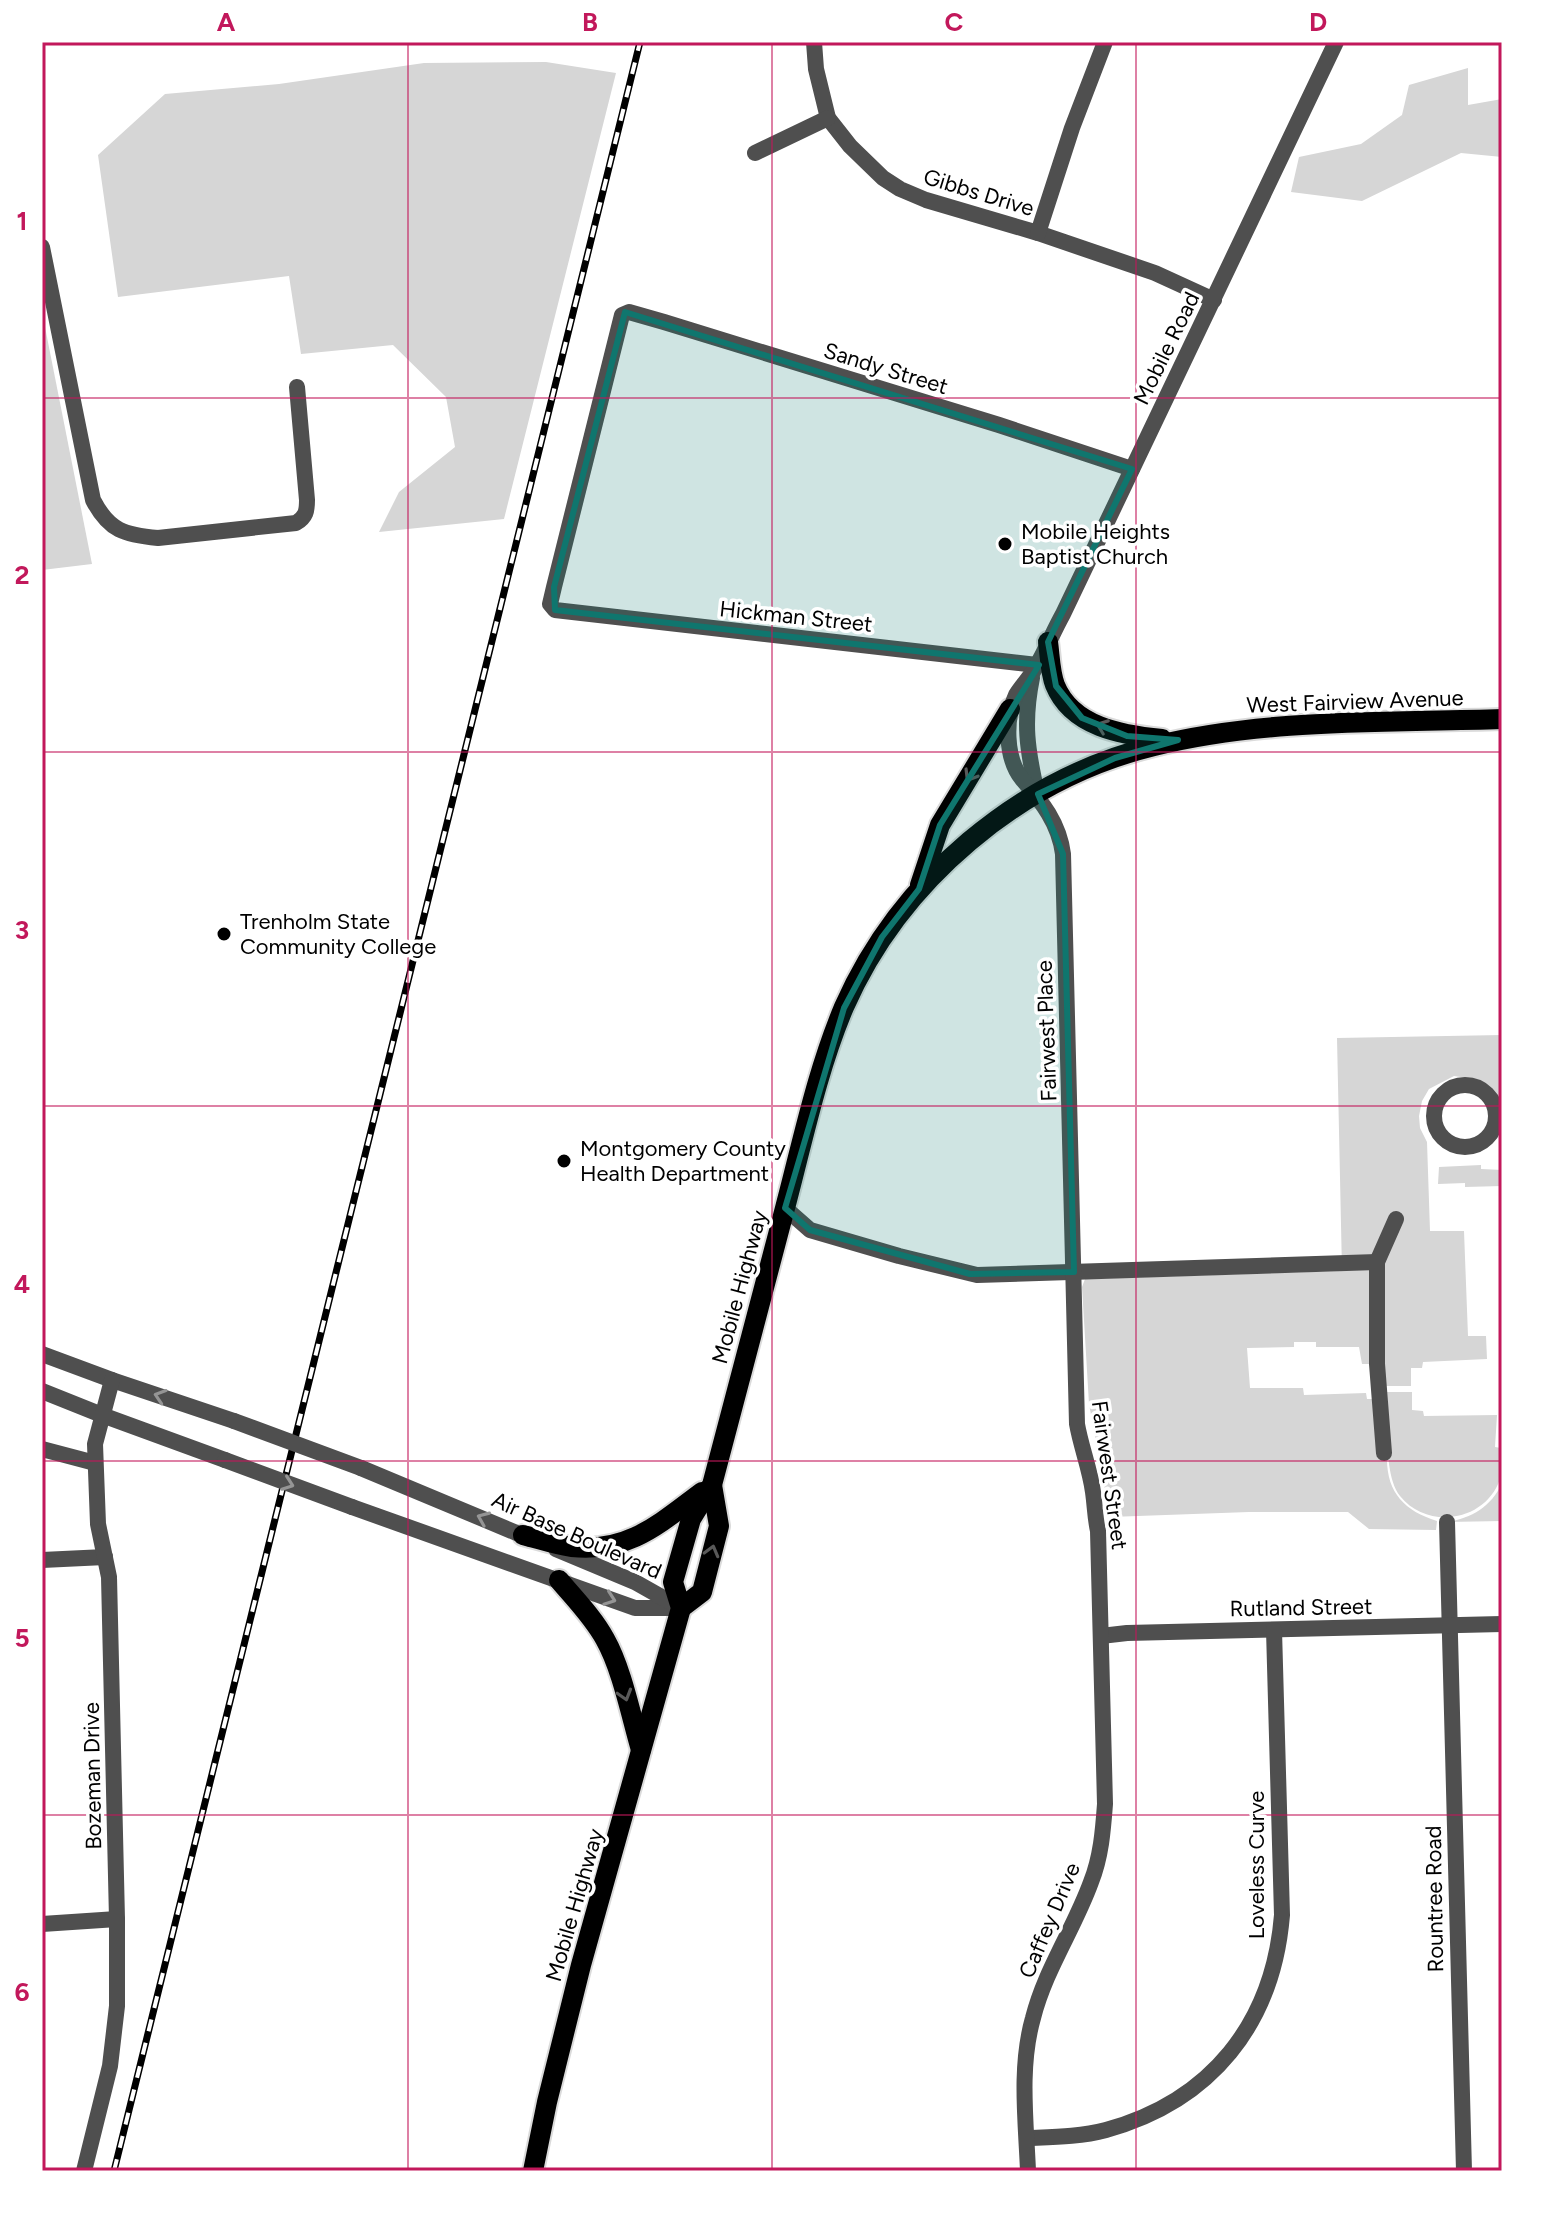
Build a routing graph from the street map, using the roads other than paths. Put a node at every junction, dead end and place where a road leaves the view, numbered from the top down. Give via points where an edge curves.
1 (814, 42) edge
2 (1105, 42) edge
3 (1336, 42) edge
4 (828, 118) junction
5 (755, 153) dead end
6 (1038, 233) junction
7 (42, 247) edge
8 (1214, 300) junction
9 (297, 387) dead end
10 (1132, 469) junction
11 (552, 607) joint
12 (1048, 642) junction
13 (1035, 668) junction
14 (1010, 709) junction
15 (1502, 719) edge
16 (1178, 740) junction
17 (1038, 794) junction
18 (919, 889) junction
19 (1484, 1141) dead end
20 (1502, 1145) edge
21 (785, 1208) junction
22 (1396, 1219) dead end
23 (1377, 1262) junction
24 (1074, 1272) junction
25 (42, 1354) edge
26 (112, 1380) junction
27 (42, 1391) edge
28 (42, 1398) edge
29 (102, 1415) junction
30 (42, 1449) edge
31 (1384, 1453) dead end
32 (95, 1463) junction
33 (712, 1485) junction
34 (1447, 1522) dead end
35 (523, 1535) junction
36 (105, 1557) junction
37 (42, 1560) edge
38 (559, 1580) junction
39 (681, 1608) junction
40 (1502, 1624) edge
41 (1449, 1626) junction
42 (1274, 1630) junction
43 (1101, 1636) junction
44 (642, 1751) junction
45 (117, 1919) junction
46 (42, 1924) edge
47 (1027, 2138) junction
48 (84, 2171) edge
49 (533, 2171) edge
50 (1028, 2171) edge
51 (1464, 2171) edge

1 - 4 street, Gibbs Drive
2 - 6 street
3 - 8 street, Mobile Road
4 - 5 street
4 - 6 street, Gibbs Drive via 867,165 900,189
6 - 8 street, Gibbs Drive via 1155,273
7 - 9 street via 93,500 111,526 158,538 303,518 307,500
8 - 10 street, Mobile Road
10 - 11 street, Sandy Street via 625,312
10 - 12 street, Mobile Road
11 - 13 street, Hickman Street
12 - 13 street, Mobile Road
16 -> 12 main road via 1127,736 1070,709 1056,686
13 - 14 street, Mobile Road
13 - 17 street, Mobile Road via 1026,715
14 - 17 street via 1014,764
14 -> 18 main road via 940,825
15 - 16 main road, West Fairview Avenue via 1293,724
16 - 17 main road, West Fairview Avenue via 1115,758
17 - 18 main road, West Fairview Avenue via 999,818
17 - 24 street, Fairwest Place via 1063,854
18 - 21 main road, Mobile Highway via 882,937 844,1008 819,1078
19 - 20 street
21 - 24 street via 810,1230 970,1274
21 - 33 main road, Mobile Highway
22 - 23 street
23 - 24 street
23 - 31 street
24 - 43 street, Fairwest Street via 1077,1424 1098,1531
25 - 26 street, Air Base Boulevard
26 - 29 street, Bozeman Drive
35 -> 26 street, Air Base Boulevard, bridge via 361,1468
27 - 29 street, Air Base Boulevard
28 - 29 street
29 - 32 street, Bozeman Drive
29 -> 38 street, Air Base Boulevard, bridge
30 - 32 street
32 - 36 street, Bozeman Drive
33 - 35 main road via 644,1535 621,1543 571,1547
33 - 39 main road, Mobile Highway via 691,1519 673,1582
39 -> 33 main road, Mobile Highway via 702,1592 719,1526
34 - 41 street, Rountree Road
35 - 39 street, Air Base Boulevard via 635,1582
36 - 37 street
36 - 45 street, Bozeman Drive
38 -> 39 street, Air Base Boulevard via 635,1608
38 -> 44 main road via 605,1639
39 - 44 main road, Mobile Highway
40 - 41 street, Rutland Street
41 - 42 street, Rutland Street
41 - 51 street, Rountree Road
42 - 43 street, Rutland Street
42 - 47 street, Loveless Curve via 1282,1915 1276,1960 1260,2006 1218,2066 1170,2105 1103,2131
43 - 47 street, Caffey Drive via 1103,1837 1091,1883 1033,2017 1025,2068
44 - 49 main road, Mobile Highway via 569,2009
45 - 46 street
45 - 48 street, Bozeman Drive via 115,2034
47 - 50 street, Caffey Drive

